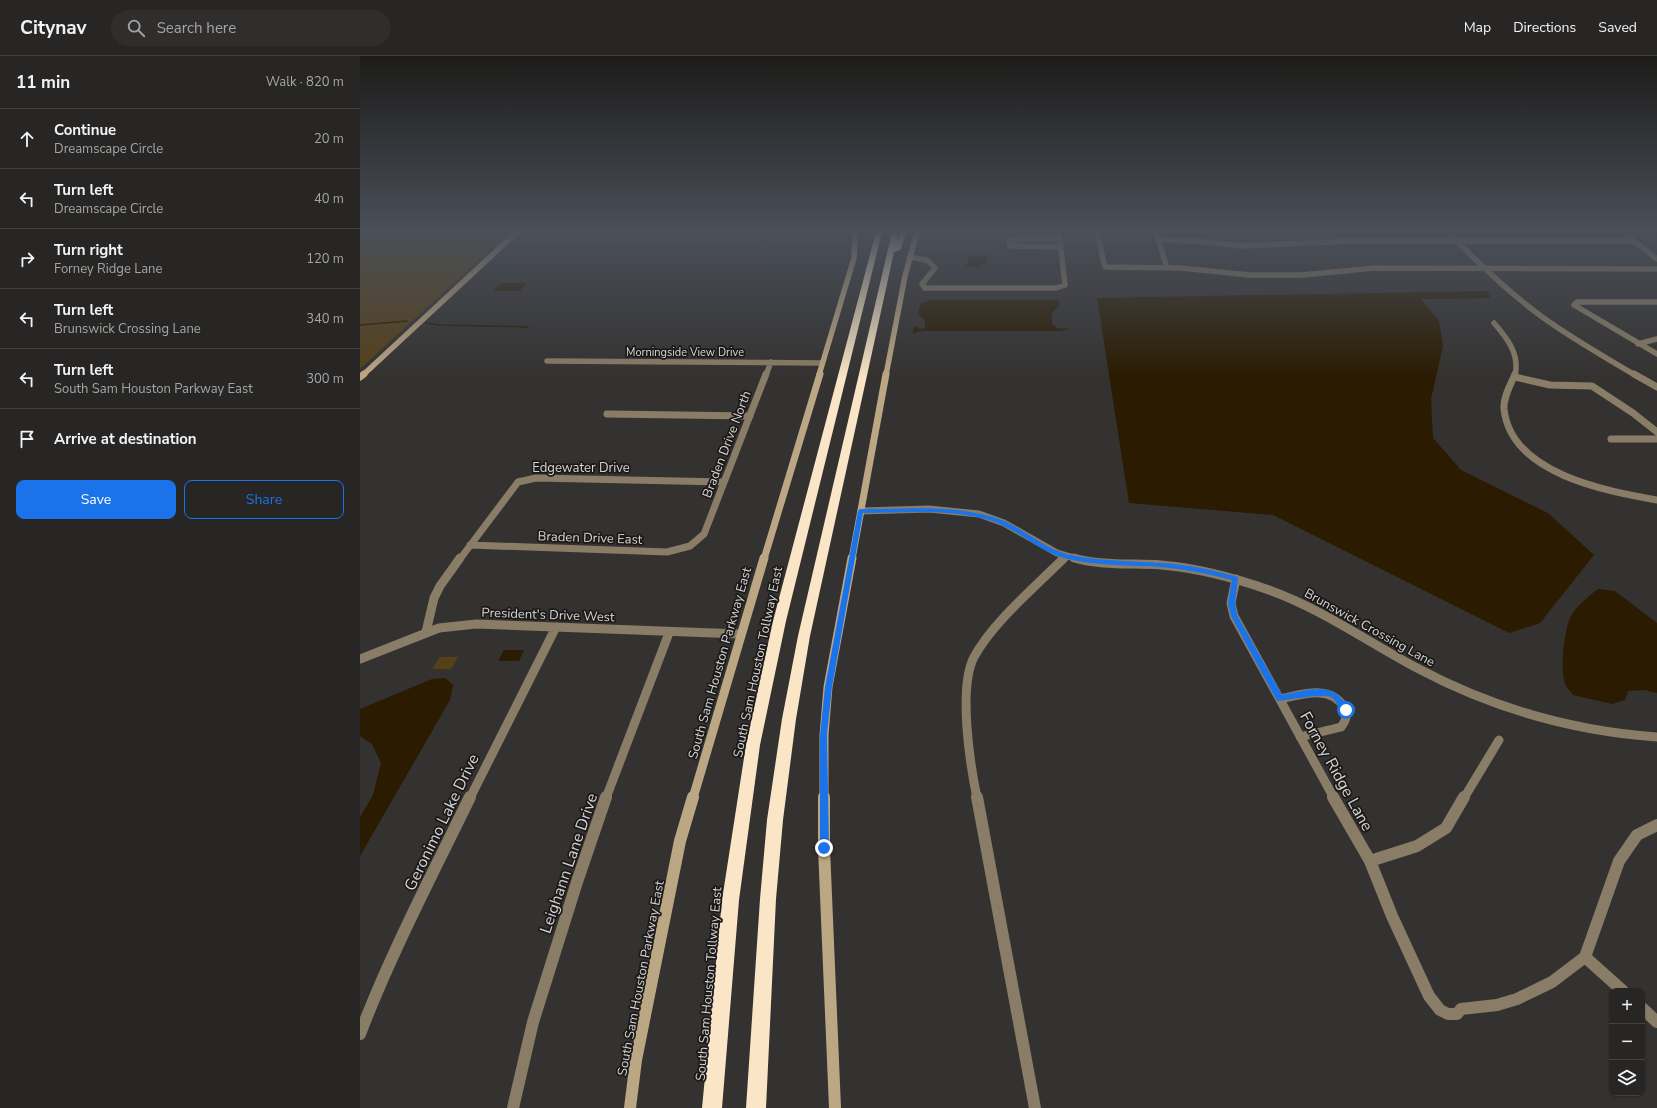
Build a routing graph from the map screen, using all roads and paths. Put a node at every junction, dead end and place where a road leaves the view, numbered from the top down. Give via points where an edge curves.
1 (464, 281) edge
2 (847, 281) edge
3 (867, 281) edge
4 (884, 281) edge
5 (904, 281) edge
6 (923, 281) edge
7 (1065, 281) edge
8 (1499, 281) edge
9 (883, 284) joint
10 (1657, 302) edge
11 (1494, 323) dead end
12 (1657, 339) edge
13 (1638, 344) junction
14 (1657, 354) edge
15 (547, 360) dead end
16 (771, 362) junction
17 (822, 363) junction
18 (360, 377) edge
19 (1515, 377) junction
20 (1657, 387) edge
21 (607, 414) dead end
22 (750, 416) junction
23 (1657, 432) edge
24 (1612, 439) dead end
25 (1657, 439) edge
26 (724, 482) junction
27 (1657, 500) edge
28 (860, 511) junction
29 (704, 534) joint
30 (470, 545) junction
31 (1066, 556) junction
32 (1236, 579) junction
33 (556, 627) junction
34 (426, 632) junction
35 (669, 633) junction
36 (740, 634) junction
37 (360, 659) edge
38 (1280, 699) junction
39 (1300, 737) junction
40 (1656, 738) edge
41 (1499, 740) dead end
42 (1657, 826) edge
43 (1370, 861) junction
44 (1585, 957) junction
45 (1620, 988) edge
46 (365, 1009) edge
47 (1645, 1011) edge
48 (1657, 1022) edge
49 (360, 1034) edge
50 (513, 1108) edge
51 (630, 1108) edge
52 (712, 1108) edge
53 (756, 1108) edge
54 (835, 1108) edge
55 (1035, 1108) edge

1 - 18 main road
2 - 17 main road, South Sam Houston Parkway East
3 - 52 highway, South Sam Houston Tollway East via 780,621 752,750 724,952
4 - 9 highway
5 - 28 main road
6 - 7 street via 925,288 1056,288 1065,285
8 - 20 street via 1557,327
9 - 53 highway via 804,636 788,726 768,899
10 - 13 street via 1576,302 1574,305
11 - 19 street via 1514,350
12 - 13 street
13 - 14 street
15 - 16 street, Morningside View Drive
16 - 17 street, Morningside View Drive
16 - 22 street, Braden Drive North
17 - 36 main road, South Sam Houston Parkway East
19 - 23 street via 1550,385 1592,386
19 - 27 street via 1504,407 1507,422 1517,440 1536,460 1588,486 1622,495
21 - 22 street
22 - 26 street, Braden Drive North
24 - 25 street
26 - 29 street, Braden Drive North
26 - 30 street, Edgewater Drive via 528,479 518,482 512,488
28 - 31 street, Brunswick Crossing Lane via 966,512 996,520
28 - 54 main road via 828,687 824,735 824,848
29 - 30 street, Braden Drive East via 690,546 667,552
30 - 34 street, Edgewater Drive via 437,592
31 - 32 street, Brunswick Crossing Lane via 1101,563 1162,565 1210,572
31 - 55 street via 990,634 974,658 966,685 972,772
32 - 38 street, Forney Ridge Lane via 1231,603 1234,616
32 - 40 street, Brunswick Crossing Lane via 1304,605 1434,677 1477,697 1526,714 1602,732
33 - 34 street, President's Drive West via 476,624
33 - 35 street, President's Drive West
33 - 46 street, Geronimo Lake Drive
34 - 37 street, President's Drive West
35 - 36 street, President's Drive West
35 - 50 street, Leighann Lane Drive via 618,764 577,882 533,1022
36 - 51 main road, South Sam Houston Parkway East via 680,841 636,1060
38 - 39 street, Forney Ridge Lane
38 - 39 street via 1321,692 1336,696 1346,710 1345,722 1341,727
39 - 43 street, Forney Ridge Lane
41 - 43 street via 1446,828 1416,846
42 - 44 street via 1637,835 1619,861
43 - 44 street, Forney Ridge Lane via 1392,916 1433,1002 1450,1015 1457,1014 1461,1009 1497,1005 1517,999 1552,982
44 - 45 street
46 - 49 street, Geronimo Lake Drive
47 - 48 street

